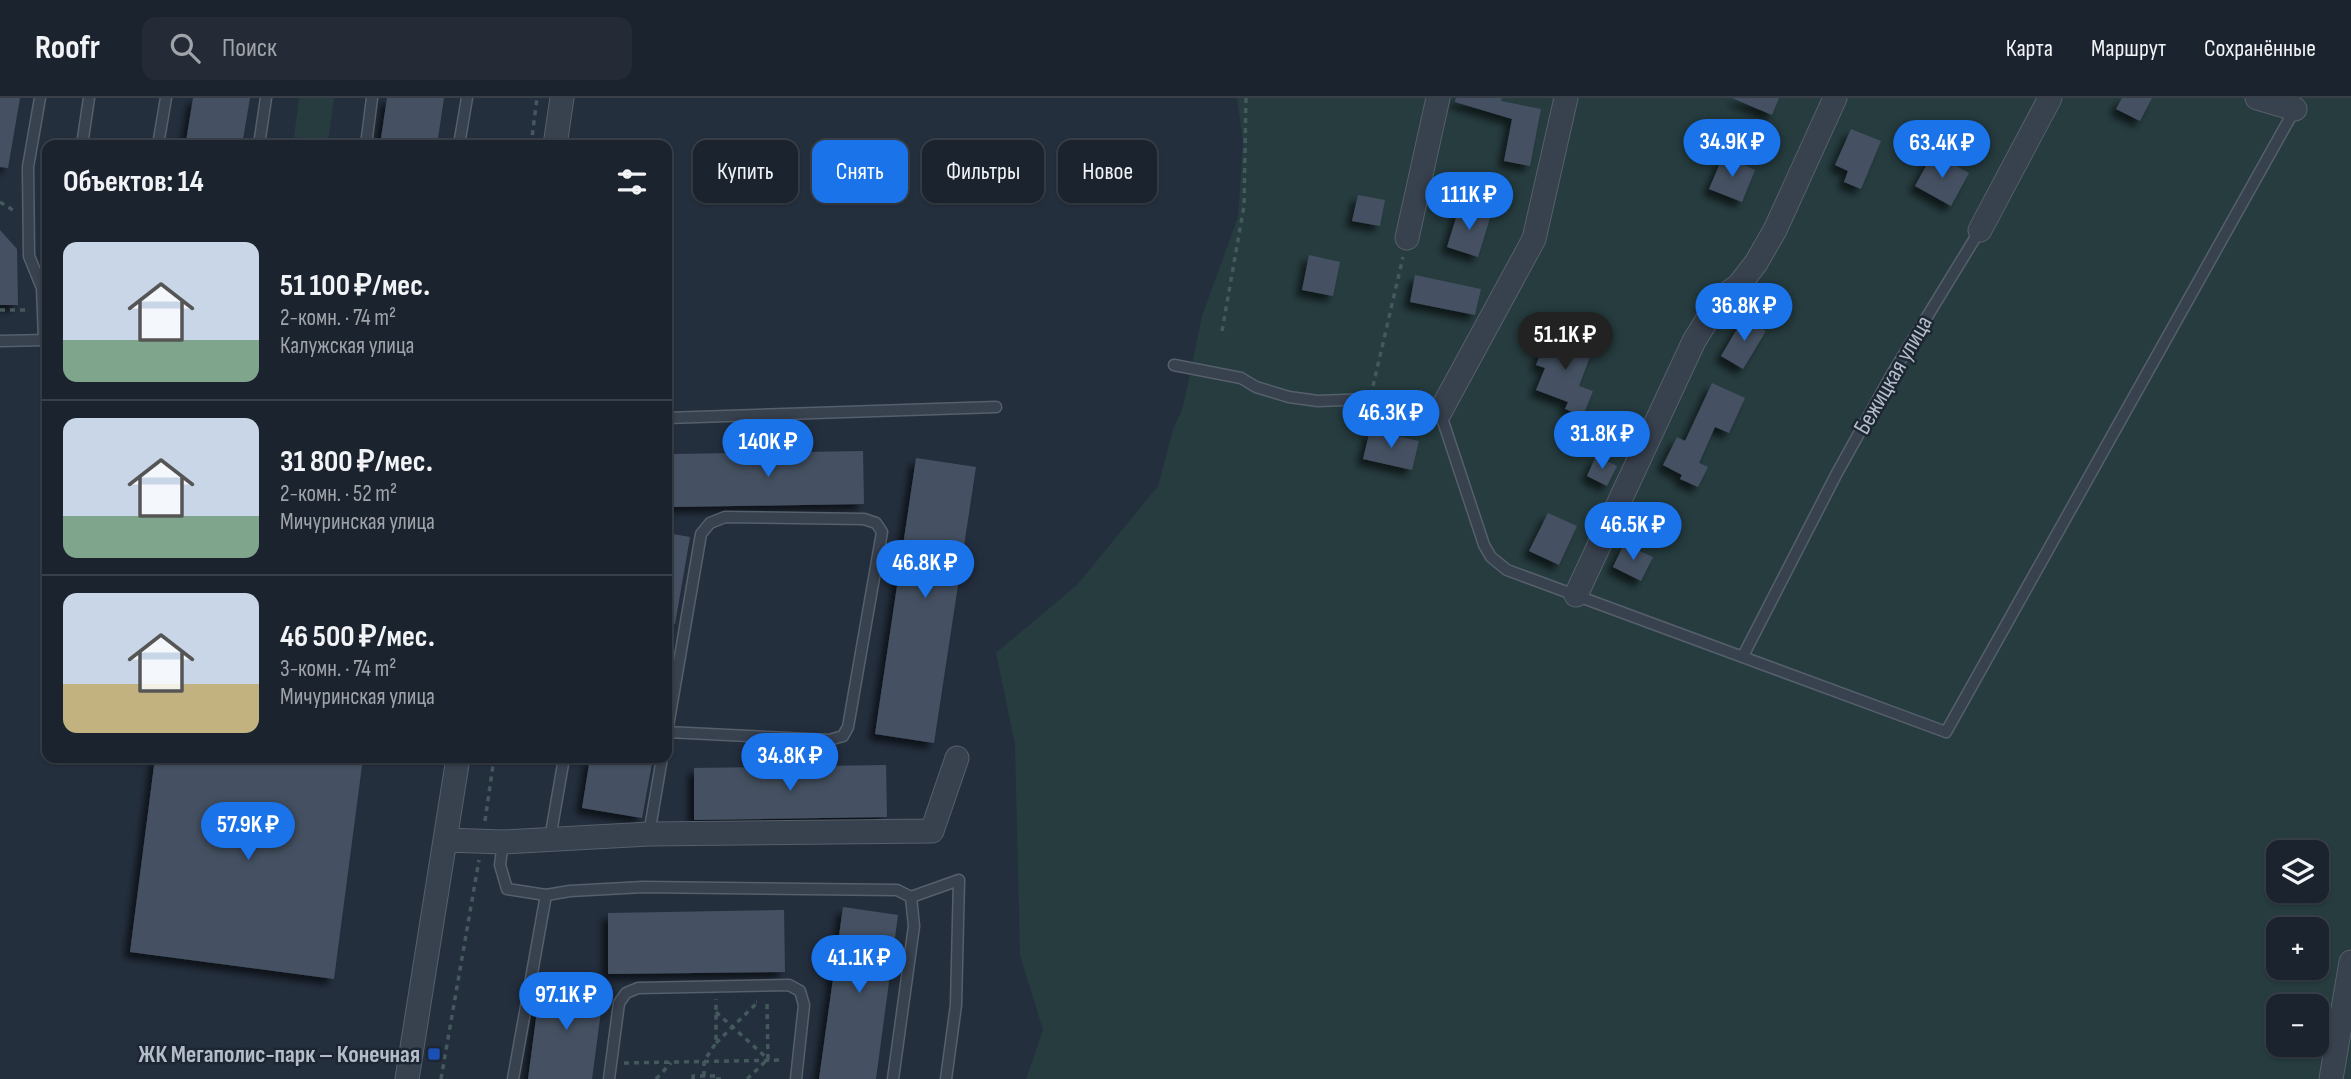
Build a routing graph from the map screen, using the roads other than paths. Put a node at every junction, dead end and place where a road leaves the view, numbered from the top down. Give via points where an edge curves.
1 (40, 98) edge
2 (89, 98) edge
3 (166, 98) edge
4 (266, 98) edge
5 (372, 98) edge
6 (467, 98) edge
7 (562, 98) edge
8 (1438, 98) edge
9 (1566, 98) edge
10 (1835, 98) edge
11 (2050, 98) edge
12 (2257, 98) edge
13 (2295, 109) joint
14 (83, 140) edge
15 (159, 140) edge
16 (260, 140) edge
17 (367, 140) edge
18 (460, 140) edge
19 (556, 140) edge
20 (1980, 230) joint
21 (1407, 238) road end
22 (42, 279) edge
23 (42, 340) edge
24 (0, 341) edge
25 (1174, 365) dead end
26 (996, 407) dead end
27 (1440, 412) junction
28 (672, 418) edge
29 (1576, 595) junction
30 (1743, 656) junction
31 (672, 703) edge
32 (672, 732) edge
33 (957, 758) dead end
34 (457, 763) edge
35 (563, 763) edge
36 (661, 763) edge
37 (649, 834) junction
38 (550, 839) junction
39 (447, 840) junction
40 (492, 842) junction
41 (546, 895) junction
42 (911, 897) junction
43 (2351, 962) edge
44 (407, 1079) edge
45 (513, 1079) edge
46 (609, 1079) edge
47 (796, 1079) edge
48 (893, 1079) edge
49 (946, 1079) edge
50 (2331, 1079) edge

1 - 22 lane via 28,167 29,256
2 - 14 lane
3 - 15 lane
4 - 16 lane
5 - 17 lane
6 - 18 lane
7 - 19 street
8 - 21 street
9 - 27 street via 1534,239
10 - 29 street via 1756,263 1739,285 1720,299 1694,341
11 - 20 street, Бежицкая улица
12 - 13 street
13 - 30 lane via 1946,732
20 - 30 lane, Бежицкая улица via 1867,418
23 - 24 lane
25 - 27 lane via 1241,378 1289,397 1422,402
26 - 28 lane
27 - 29 lane via 1491,558 1507,570
29 - 30 lane
31 - 32 lane via 701,534 710,523 725,517 864,519 876,523 882,532 843,736 830,740
33 - 37 street via 932,831
34 - 39 street
35 - 38 lane
36 - 37 lane
37 - 38 street
38 - 40 street
39 - 40 street
39 - 44 street
40 - 41 lane via 507,889
41 - 42 lane via 656,887 897,890
41 - 45 lane
42 - 48 lane via 914,926
42 - 49 lane via 959,880 956,1005
43 - 50 street
46 - 47 lane via 619,1003 626,993 638,988 789,985 800,991 804,1005

